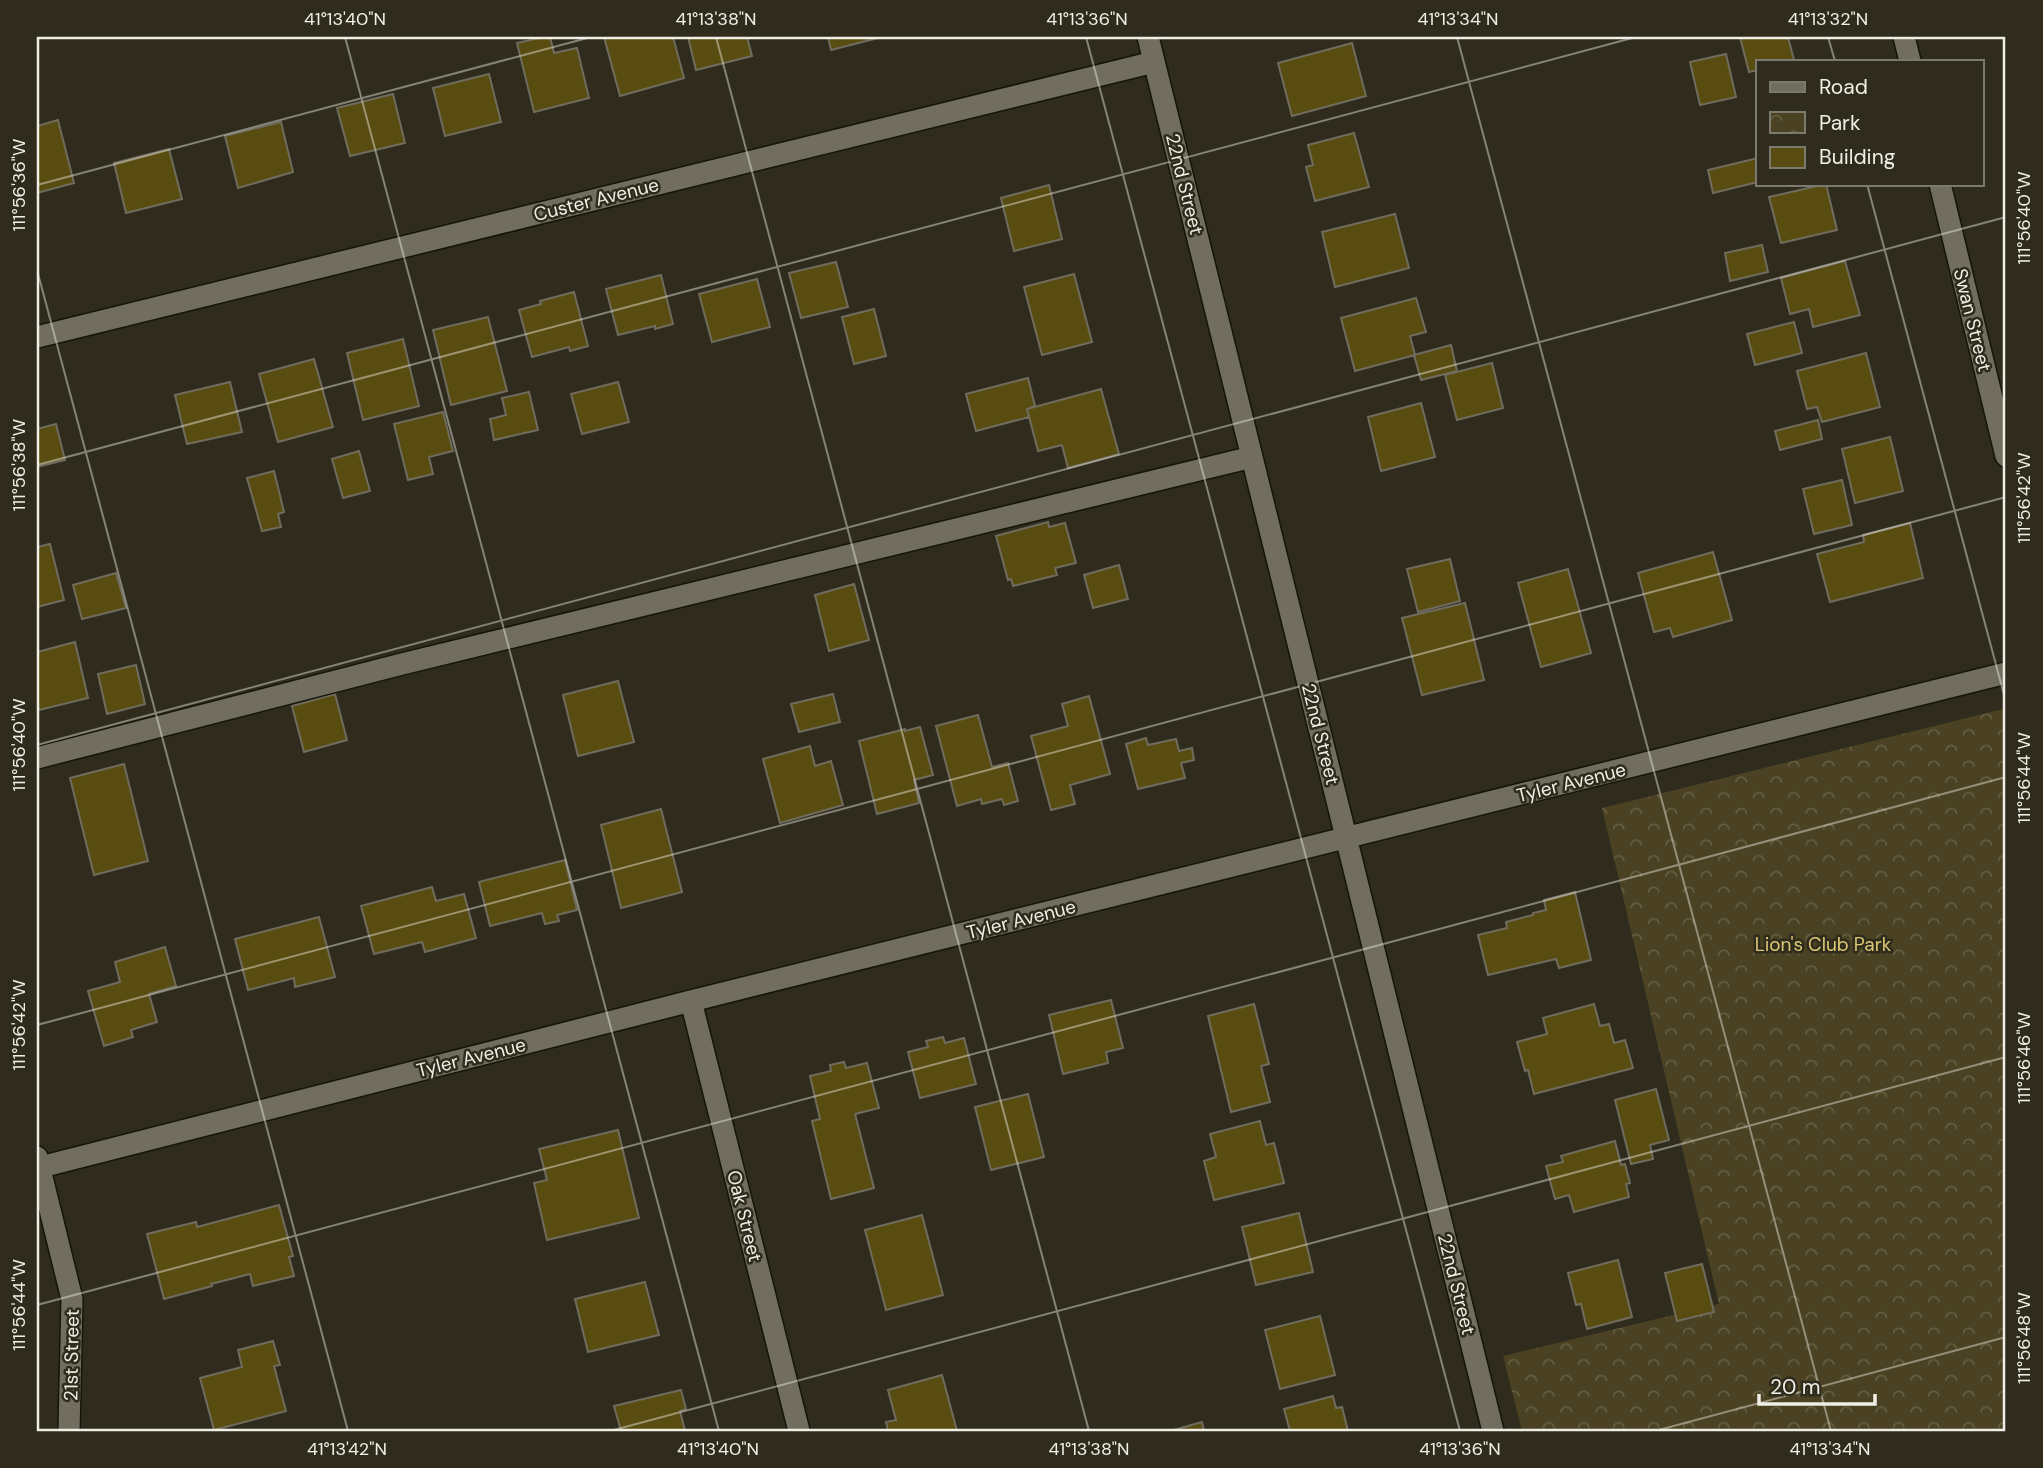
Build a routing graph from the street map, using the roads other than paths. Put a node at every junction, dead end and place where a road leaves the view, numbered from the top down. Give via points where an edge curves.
1 (1148, 37) edge
2 (1904, 37) edge
3 (1910, 60) edge
4 (1154, 62) junction
5 (1940, 186) edge
6 (37, 337) edge
7 (2006, 456) edge
8 (1252, 457) junction
9 (2006, 673) edge
10 (37, 758) edge
11 (1346, 838) junction
12 (691, 1001) junction
13 (38, 1164) edge
14 (69, 1431) edge
15 (799, 1431) edge
16 (1493, 1431) edge

1 - 4 street, 22nd Street
2 - 3 street
4 - 6 street, Custer Avenue
4 - 8 street, 22nd Street
5 - 7 street, Swan Street
8 - 10 street
8 - 11 street, 22nd Street
9 - 11 street, Tyler Avenue
11 - 12 street, Tyler Avenue
11 - 16 street, 22nd Street
12 - 13 street, Tyler Avenue
12 - 15 street, Oak Street
13 - 14 street, 21st Street via 72,1299

